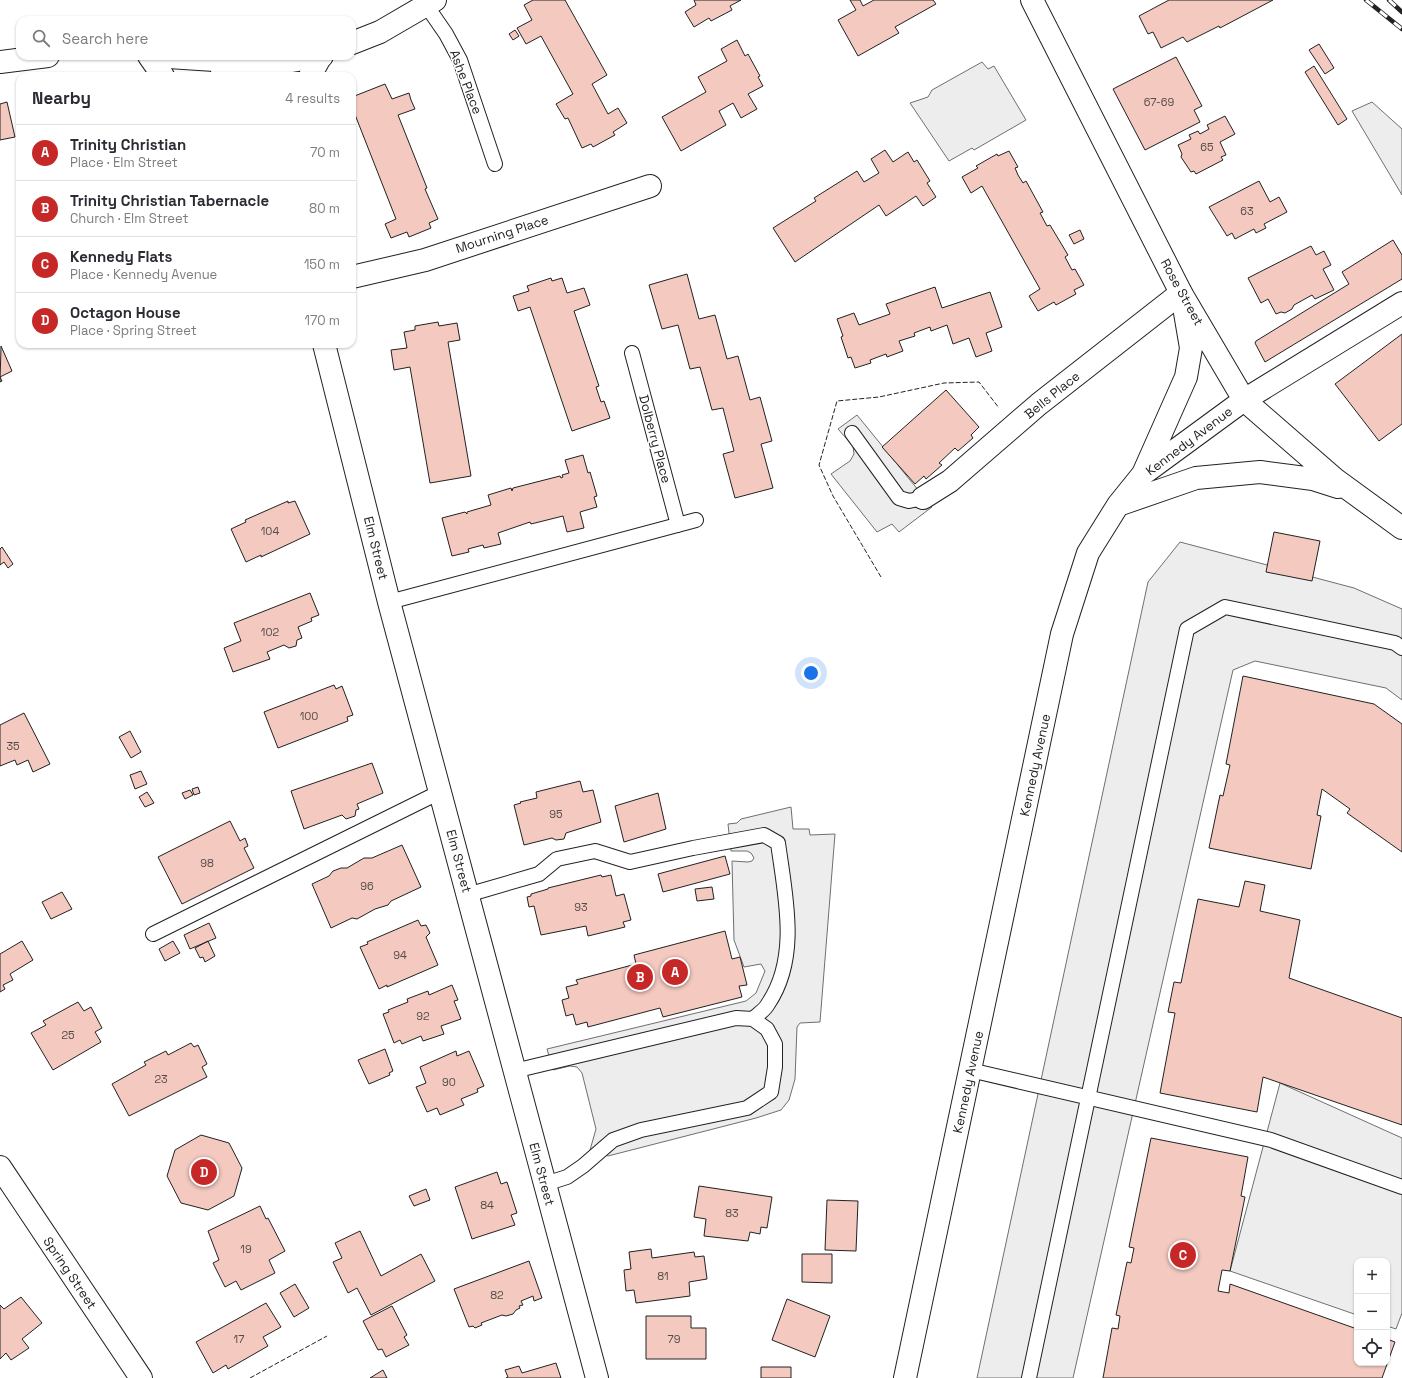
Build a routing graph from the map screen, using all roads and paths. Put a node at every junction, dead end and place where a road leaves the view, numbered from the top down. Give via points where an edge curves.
1 (1032, 0) edge
2 (430, 3) edge
3 (356, 41) edge
4 (16, 60) edge
5 (152, 60) edge
6 (177, 60) edge
7 (298, 60) edge
8 (319, 60) edge
9 (0, 62) edge
10 (226, 68) edge
11 (160, 72) edge
12 (312, 72) edge
13 (495, 164) dead end
14 (650, 186) dead end
15 (356, 276) edge
16 (1181, 292) junction
17 (1402, 303) edge
18 (325, 348) edge
19 (632, 352) dead end
20 (1244, 400) junction
21 (852, 433) dead end
22 (1143, 474) junction
23 (1352, 492) junction
24 (923, 498) joint
25 (1118, 505) junction
26 (696, 520) dead end
27 (678, 525) junction
28 (1402, 528) edge
29 (389, 602) junction
30 (1402, 648) edge
31 (440, 792) junction
32 (467, 895) junction
33 (153, 934) dead end
34 (753, 1019) junction
35 (970, 1070) junction
36 (514, 1071) junction
37 (1088, 1098) junction
38 (0, 1167) edge
39 (545, 1184) junction
40 (1402, 1187) edge
41 (141, 1378) edge
42 (597, 1378) edge
43 (905, 1378) edge
44 (1029, 1378) edge

1 - 16 street, Rose Street
2 - 3 street via 380,32
2 - 13 lane, Ashe Place via 460,60
4 - 9 street
5 - 11 street
6 - 10 street
7 - 10 street
8 - 12 street
14 - 15 street, Mourning Place via 425,260
16 - 20 street, Rose Street
16 - 22 street via 1191,348 1186,377
16 - 24 street, Bells Place via 1039,404 950,481
17 - 20 street, Kennedy Avenue
18 - 29 street, Elm Street
19 - 27 lane, Dolberry Place
20 - 22 street, Kennedy Avenue
20 - 23 street, Rose Street
21 - 24 lane via 899,498 909,501
22 - 25 street, Kennedy Avenue
23 - 25 street via 1313,479 1260,472 1196,478
23 - 28 street, Rose Street
25 - 35 street, Kennedy Avenue via 1088,553 1062,634
26 - 27 lane
27 - 29 lane
29 - 31 street, Elm Street
30 - 37 lane via 1395,643 1225,607 1187,629
31 - 32 street, Elm Street
31 - 33 lane
32 - 34 lane via 539,874 557,859 595,851 630,862 764,835 778,843 788,922 786,958 777,988 768,1006
32 - 36 street, Elm Street
34 - 36 lane via 736,1018
34 - 39 lane via 767,1029 775,1044 772,1092 747,1108 641,1130 613,1140 567,1177
35 - 37 lane
35 - 43 street, Kennedy Avenue
36 - 39 street, Elm Street
37 - 40 lane via 1271,1140
37 - 44 lane
38 - 41 street, Spring Street
39 - 42 street, Elm Street

